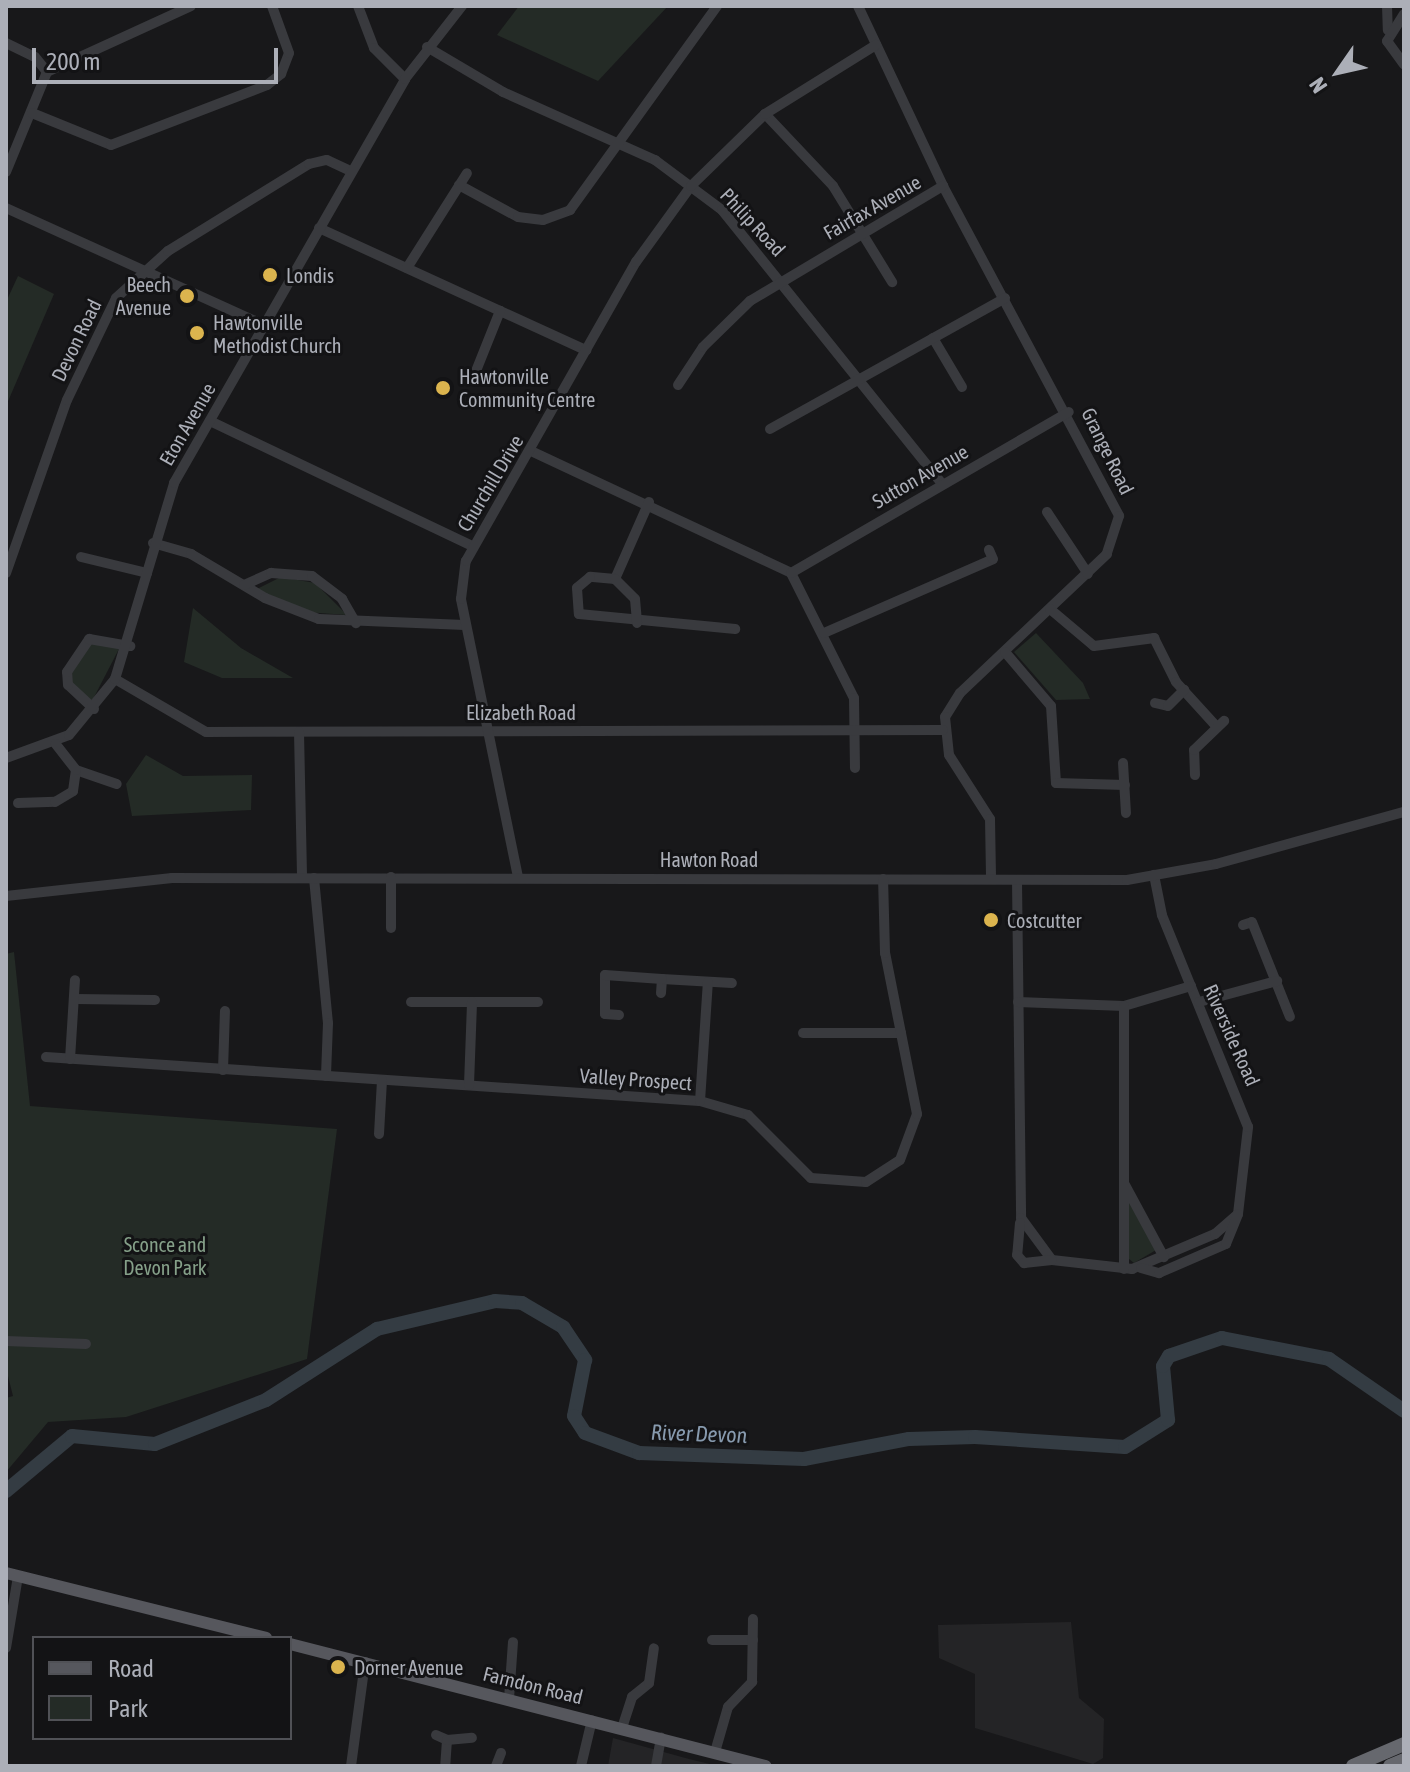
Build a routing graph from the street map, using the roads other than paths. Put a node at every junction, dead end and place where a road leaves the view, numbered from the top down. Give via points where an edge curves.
1 (272, 6) edge
2 (358, 6) edge
3 (462, 6) edge
4 (717, 6) edge
5 (858, 6) edge
6 (1387, 6) edge
7 (193, 12) edge
8 (1404, 14) edge
9 (1388, 32) junction
10 (6, 43) edge
11 (876, 45) junction
12 (427, 47) junction
13 (1404, 64) edge
14 (47, 72) junction
15 (405, 79) junction
16 (32, 113) junction
17 (765, 114) junction
18 (620, 141) junction
19 (351, 171) junction
20 (6, 172) edge
21 (467, 173) dead end
22 (459, 185) junction
23 (691, 186) junction
24 (943, 186) junction
25 (6, 208) edge
26 (319, 228) junction
27 (863, 233) junction
28 (407, 268) junction
29 (142, 270) junction
30 (781, 280) junction
31 (892, 282) dead end
32 (1005, 298) junction
33 (500, 311) junction
34 (264, 325) junction
35 (933, 338) junction
36 (586, 350) junction
37 (476, 371) dead end
38 (860, 379) junction
39 (678, 385) dead end
40 (958, 385) dead end
41 (1069, 412) junction
42 (210, 421) junction
43 (770, 429) dead end
44 (531, 451) junction
45 (942, 484) junction
46 (649, 502) junction
47 (1047, 512) dead end
48 (153, 543) junction
49 (472, 546) junction
50 (81, 557) dead end
51 (993, 559) dead end
52 (6, 573) edge
53 (147, 573) junction
54 (791, 573) junction
55 (1088, 574) junction
56 (615, 579) junction
57 (244, 585) junction
58 (1050, 609) junction
59 (356, 623) junction
60 (637, 623) junction
61 (465, 625) junction
62 (735, 629) dead end
63 (824, 633) junction
64 (130, 646) junction
65 (1005, 652) junction
66 (115, 679) junction
67 (1184, 690) junction
68 (1155, 703) dead end
69 (1065, 705) dead end
70 (1051, 706) junction
71 (94, 709) junction
72 (856, 729) junction
73 (487, 730) junction
74 (943, 730) junction
75 (299, 732) junction
76 (56, 744) junction
77 (6, 758) edge
78 (1123, 763) dead end
79 (855, 768) dead end
80 (76, 770) junction
81 (1199, 770) dead end
82 (117, 784) dead end
83 (1125, 785) junction
84 (18, 803) dead end
85 (1404, 812) edge
86 (1126, 813) dead end
87 (1154, 875) junction
88 (391, 877) junction
89 (518, 877) junction
90 (308, 878) junction
91 (883, 879) junction
92 (991, 879) junction
93 (1017, 881) junction
94 (6, 896) edge
95 (1243, 925) dead end
96 (391, 928) dead end
97 (1239, 976) dead end
98 (662, 979) junction
99 (75, 980) dead end
100 (1277, 981) junction
101 (708, 982) junction
102 (732, 983) dead end
103 (1191, 986) junction
104 (1242, 989) junction
105 (661, 993) dead end
106 (75, 999) junction
107 (155, 1000) dead end
108 (411, 1002) dead end
109 (472, 1002) junction
110 (538, 1002) dead end
111 (1018, 1002) junction
112 (1199, 1002) junction
113 (1124, 1006) junction
114 (225, 1011) dead end
115 (1285, 1012) dead end
116 (619, 1015) dead end
117 (803, 1033) dead end
118 (901, 1033) junction
119 (46, 1057) dead end
120 (70, 1059) junction
121 (223, 1070) junction
122 (326, 1076) junction
123 (382, 1080) junction
124 (469, 1085) junction
125 (700, 1101) junction
126 (379, 1134) dead end
127 (1125, 1185) junction
128 (1238, 1214) junction
129 (1021, 1218) junction
130 (1164, 1257) junction
131 (1052, 1260) junction
132 (1141, 1268) junction
133 (1124, 1269) junction
134 (6, 1341) edge
135 (86, 1344) dead end
136 (12, 1575) edge
137 (753, 1619) dead end
138 (258, 1636) edge
139 (712, 1640) dead end
140 (753, 1640) junction
141 (513, 1642) dead end
142 (292, 1644) edge
143 (6, 1648) edge
144 (654, 1648) dead end
145 (365, 1662) junction
146 (509, 1699) junction
147 (592, 1720) junction
148 (622, 1728) junction
149 (661, 1737) junction
150 (472, 1738) dead end
151 (1404, 1744) edge
152 (715, 1752) junction
153 (1404, 1760) edge
154 (762, 1765) edge
155 (351, 1766) edge
156 (445, 1766) edge
157 (581, 1766) edge
158 (656, 1766) edge
159 (1353, 1766) edge
160 (1390, 1766) edge

1 - 16 street via 289,53 281,74 267,85 111,145
2 - 15 street via 374,48
3 - 12 street, Eton Avenue
4 - 18 street
5 - 11 street, Grange Road
6 - 9 street
7 - 14 street
8 - 9 street
9 - 13 street via 1390,50
10 - 14 street via 35,57
11 - 17 street, Churchill Drive
11 - 24 street, Grange Road
12 - 15 street, Eton Avenue
12 - 18 street, Philip Road via 503,92
14 - 16 street
15 - 19 street, Eton Avenue
16 - 20 street
17 - 23 street, Churchill Drive
17 - 27 street via 833,186
18 - 22 street via 583,198 554,217 518,217
18 - 23 street, Philip Road
19 - 26 street, Eton Avenue
19 - 29 street, Devon Road via 314,161
21 - 22 street
22 - 28 street
23 - 30 street, Philip Road
23 - 36 street, Churchill Drive
24 - 27 street, Fairfax Avenue
24 - 32 street, Grange Road
25 - 29 street
26 - 28 street
26 - 34 street, Eton Avenue
27 - 30 street, Fairfax Avenue
27 - 31 street
28 - 33 street
29 - 34 street
29 - 52 street, Devon Road via 92,343
30 - 38 street, Philip Road
30 - 39 street, Fairfax Avenue via 730,319
32 - 35 street
32 - 41 street, Grange Road
33 - 36 street
33 - 37 street
34 - 42 street, Eton Avenue
35 - 38 street
35 - 40 street
36 - 44 street, Churchill Drive
38 - 43 street
38 - 45 street, Philip Road
41 - 45 street, Sutton Avenue
41 - 55 street, Grange Road via 1119,516 1116,538
42 - 48 street, Eton Avenue via 174,483
42 - 49 street
44 - 46 street
44 - 49 street, Churchill Drive
45 - 54 street, Sutton Avenue
46 - 54 street
46 - 56 street
47 - 55 street
48 - 53 street, Eton Avenue
48 - 57 street via 191,554
49 - 61 street, Churchill Drive via 461,579
50 - 53 street
51 - 63 street
53 - 64 street, Eton Avenue
54 - 63 street
55 - 58 street, Grange Road
56 - 60 street via 635,599
56 - 60 street via 582,581 579,614
57 - 59 street via 302,615
57 - 59 street via 271,573 303,573 333,589
58 - 65 street, Grange Road
58 - 67 street via 1094,646 1156,634
59 - 61 street
60 - 62 street
61 - 73 street, Churchill Drive
63 - 72 street via 854,698
64 - 66 street, Eton Avenue
64 - 71 street via 89,639 67,672 68,685
65 - 70 street
65 - 74 street, Grange Road via 960,693
66 - 71 street, Eton Avenue
66 - 75 street, Elizabeth Road via 196,730
67 - 68 street via 1165,710
67 - 81 street via 1221,724 1194,750
69 - 70 street
70 - 83 street via 1056,783
71 - 76 street, Eton Avenue
72 - 73 street, Elizabeth Road
72 - 74 street, Elizabeth Road
72 - 79 street
73 - 75 street, Elizabeth Road
73 - 89 street, Churchill Drive
74 - 92 street via 949,755 990,819
75 - 90 street
76 - 77 street
76 - 80 street
78 - 83 street
80 - 82 street
80 - 84 street via 66,799
83 - 86 street
85 - 87 street, Hawton Road
87 - 93 street, Hawton Road
87 - 103 street, Riverside Road
88 - 89 street, Hawton Road
88 - 90 street, Hawton Road
88 - 96 street
89 - 91 street, Hawton Road
90 - 94 street, Hawton Road via 172,878
90 - 122 street
91 - 92 street, Hawton Road
91 - 118 street, Valley Prospect via 885,953
92 - 93 street, Hawton Road
93 - 111 street, Riverside Road
95 - 100 street via 1252,922
97 - 104 street
98 - 101 street
98 - 105 street
98 - 116 street via 605,975 605,1014
99 - 106 street
100 - 104 street
100 - 115 street
101 - 102 street
101 - 125 street
103 - 112 street, Riverside Road
103 - 113 street
104 - 112 street
106 - 107 street
106 - 120 street
108 - 109 street
109 - 110 street
109 - 124 street
111 - 113 street
111 - 129 street, Riverside Road
112 - 128 street, Riverside Road via 1248,1120
113 - 127 street
114 - 121 street
117 - 118 street
118 - 125 street, Valley Prospect via 917,1114 912,1140 900,1160 866,1182 811,1178 748,1115
119 - 120 street, Valley Prospect
120 - 121 street, Valley Prospect
121 - 122 street, Valley Prospect
122 - 123 street, Valley Prospect
123 - 124 street, Valley Prospect
123 - 126 street
124 - 125 street, Valley Prospect
127 - 130 street
127 - 133 street
128 - 130 street, Riverside Road via 1215,1234
128 - 132 street, Riverside Road via 1235,1237 1226,1244 1159,1273
129 - 131 street
129 - 131 street, Riverside Road via 1017,1255 1024,1263
130 - 132 street, Riverside Road
131 - 133 street, Riverside Road
132 - 133 street, Riverside Road
134 - 135 street
136 - 138 main road
136 - 143 street
137 - 140 street
139 - 140 street
140 - 152 street via 752,1682 728,1707
141 - 146 street
142 - 145 main road, Farndon Road
144 - 148 street via 649,1683 632,1697
145 - 146 main road, Farndon Road
145 - 155 street
146 - 147 main road, Farndon Road
147 - 148 main road, Farndon Road
147 - 157 street
148 - 149 main road, Farndon Road
149 - 152 main road, Farndon Road
149 - 158 street
150 - 156 street via 441,1738
151 - 159 highway
152 - 154 main road, Farndon Road
153 - 160 highway

